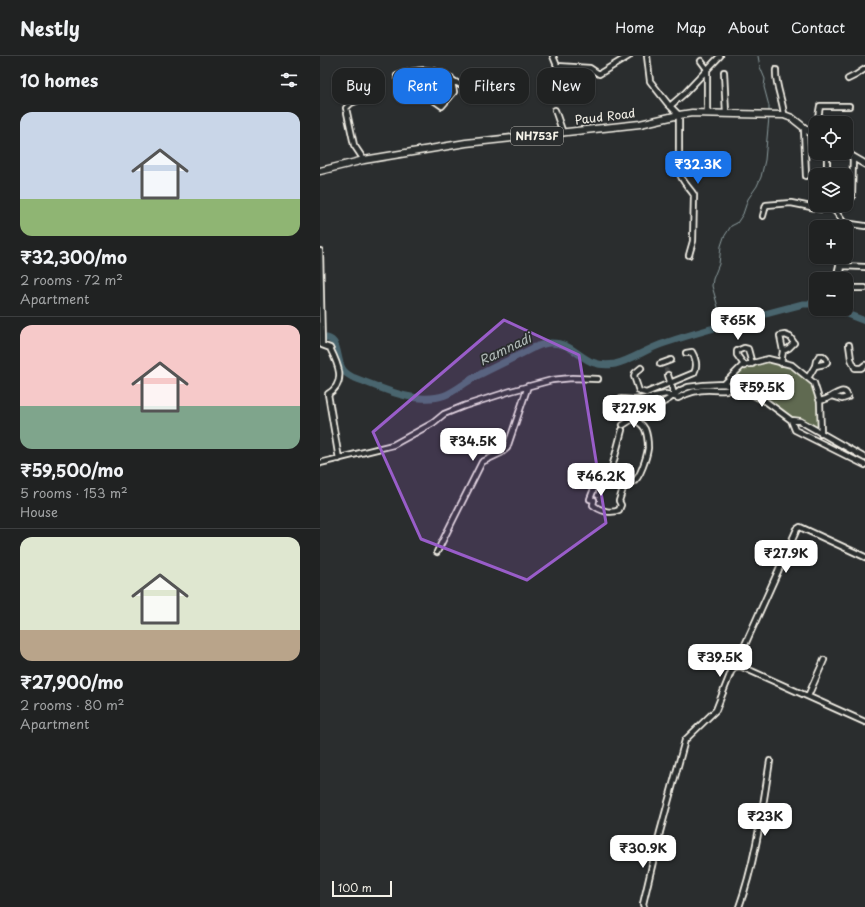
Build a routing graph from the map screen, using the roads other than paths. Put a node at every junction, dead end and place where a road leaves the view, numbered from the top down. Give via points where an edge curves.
1 (553, 56) edge
2 (629, 56) edge
3 (647, 56) edge
4 (720, 56) edge
5 (701, 61) dead end
6 (707, 69) junction
7 (865, 69) edge
8 (776, 70) dead end
9 (724, 72) dead end
10 (451, 78) joint
11 (848, 78) dead end
12 (350, 104) edge
13 (670, 106) junction
14 (849, 106) dead end
15 (555, 110) dead end
16 (706, 113) junction
17 (726, 113) junction
18 (679, 115) junction
19 (784, 115) junction
20 (819, 116) edge
21 (804, 128) junction
22 (809, 131) edge
23 (563, 133) junction
24 (853, 157) edge
25 (364, 160) junction
26 (865, 164) edge
27 (320, 171) edge
28 (806, 176) dead end
29 (809, 207) edge
30 (763, 216) dead end
31 (853, 225) edge
32 (865, 226) edge
33 (320, 251) edge
34 (689, 255) dead end
35 (865, 267) edge
36 (841, 272) edge
37 (853, 288) edge
38 (865, 288) edge
39 (849, 345) dead end
40 (783, 350) dead end
41 (686, 353) dead end
42 (670, 360) dead end
43 (781, 363) junction
44 (660, 364) dead end
45 (752, 364) junction
46 (865, 365) edge
47 (744, 366) junction
48 (815, 366) dead end
49 (641, 368) dead end
50 (668, 375) tunnel mouth
51 (808, 378) junction
52 (598, 379) dead end
53 (671, 383) junction
54 (724, 384) junction
55 (528, 386) junction
56 (736, 389) junction
57 (673, 395) junction
58 (832, 396) dead end
59 (820, 401) junction
60 (616, 407) dead end
61 (634, 418) junction
62 (791, 420) junction
63 (821, 434) junction
64 (865, 458) edge
65 (339, 459) junction
66 (320, 463) edge
67 (865, 465) edge
68 (610, 475) junction
69 (626, 479) junction
70 (437, 552) dead end
71 (865, 557) edge
72 (824, 660) dead end
73 (735, 667) junction
74 (808, 696) junction
75 (865, 722) edge
76 (770, 761) dead end
77 (644, 907) edge
78 (739, 907) edge

1 - 2 street via 557,66 590,68 599,74
3 - 13 street via 650,81
4 - 6 street
5 - 6 street
6 - 13 street via 685,94
6 - 16 street
7 - 11 street
8 - 19 street via 776,82
9 - 17 street
10 - 10 street via 429,71 397,76 405,98 421,94 442,106 454,92
12 - 25 street via 346,108 354,145
13 - 18 street
14 - 20 street via 820,106
15 - 23 street
16 - 17 main road, Paud Road / NH753F
16 - 18 main road, Paud Road / NH753F
17 - 19 main road, Paud Road / NH753F
18 - 23 main road, Paud Road / NH753F via 640,124
18 - 34 street via 679,171 681,178 694,195 693,241
19 - 21 main road, Paud Road / NH753F
21 - 22 main road, Paud Road / NH753F
21 - 28 street
23 - 25 main road, Paud Road / NH753F via 466,143
24 - 26 main road
25 - 27 main road, Paud Road / NH753F
29 - 30 street via 791,203 766,205
31 - 32 street
33 - 65 street via 322,345 330,348 340,376 336,390 328,394
35 - 36 street via 842,266
37 - 38 street
39 - 46 street via 855,368
40 - 43 street
41 - 53 street via 692,352 694,356 694,373
42 - 44 street
43 - 45 street via 768,359
43 - 51 street via 792,365
45 - 47 street
45 - 47 street via 748,349 744,348 737,351
47 - 54 street
48 - 51 street
49 - 53 street via 634,376 639,391 646,393
50 - 53 street
51 - 59 street via 814,383
52 - 55 street via 552,380
53 - 57 street
54 - 56 street
54 - 57 street via 688,387
55 - 65 street via 444,414 394,445
55 - 70 street via 506,448 501,454 482,462
56 - 57 street via 725,392 699,390 678,398
56 - 62 street via 764,400
57 - 60 street via 636,400 621,399
57 - 61 street via 662,403 637,410
58 - 59 street
59 - 63 street
61 - 68 street via 623,427
61 - 69 street via 645,430 647,454 637,479 633,482
62 - 63 street via 800,421
62 - 67 street via 795,430
63 - 64 street
65 - 66 street
68 - 69 street
68 - 69 street via 600,473 598,476 590,499 594,500 593,505 597,509 609,512 619,510
71 - 73 street via 800,527 797,529
72 - 74 street
73 - 74 street via 740,666
73 - 77 street via 716,710 685,740 660,832
74 - 75 street
76 - 78 street via 751,866

